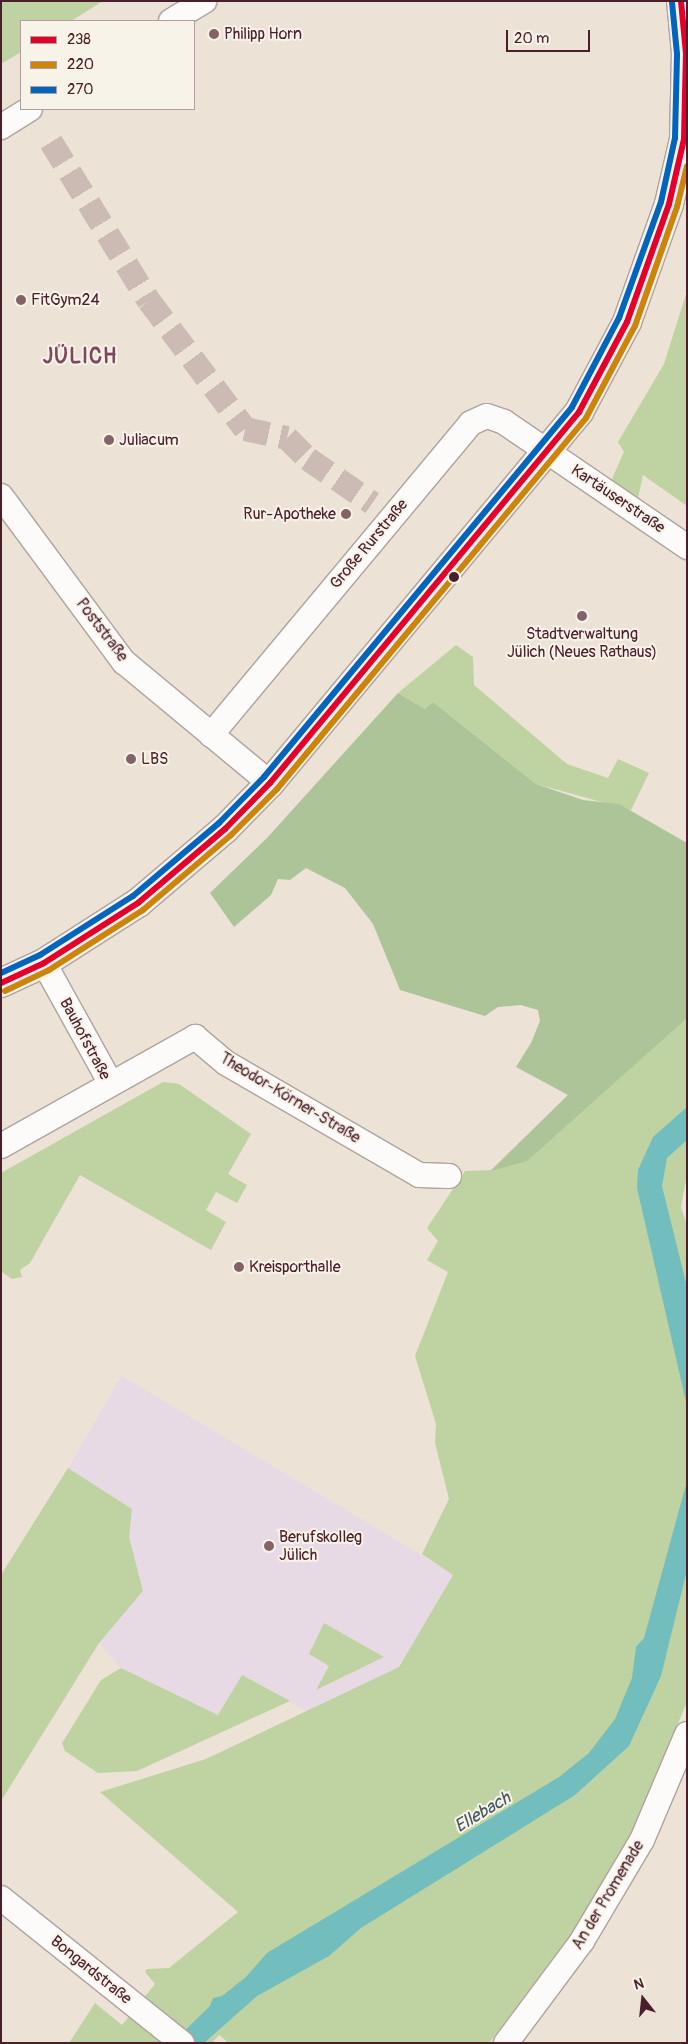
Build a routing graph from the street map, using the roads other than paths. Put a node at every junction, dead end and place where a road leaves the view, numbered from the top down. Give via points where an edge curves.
1 (204, 1) edge
2 (681, 1) edge
3 (173, 20) edge
4 (28, 110) edge
5 (1, 126) edge
6 (686, 139) edge
7 (548, 452) junction
8 (1, 496) edge
9 (687, 547) edge
10 (211, 735) junction
11 (270, 784) junction
12 (44, 963) junction
13 (1, 983) edge
14 (110, 1084) junction
15 (1, 1146) edge
16 (449, 1176) dead end
17 (687, 1734) edge
18 (1, 1898) edge
19 (176, 2038) edge
20 (506, 2043) edge

1 - 3 street
2 - 6 main road via 686,54
4 - 5 street
6 - 7 main road via 670,204 627,322 594,390
7 - 9 street, Kartäuserstraße
7 - 10 street, Große Rurstraße via 487,416 471,423
7 - 11 main road
8 - 10 street, Poststraße via 124,662
10 - 11 street, Poststraße
11 - 12 main road via 205,849 138,903
12 - 13 main road
12 - 14 street, Bauhofstraße
14 - 15 street, Bauhofstraße
14 - 16 street, Theodor-Körner-Straße via 195,1037 226,1063 420,1175
17 - 20 street, An der Promenade via 642,1840 582,1941
18 - 19 street, Bongardstraße

